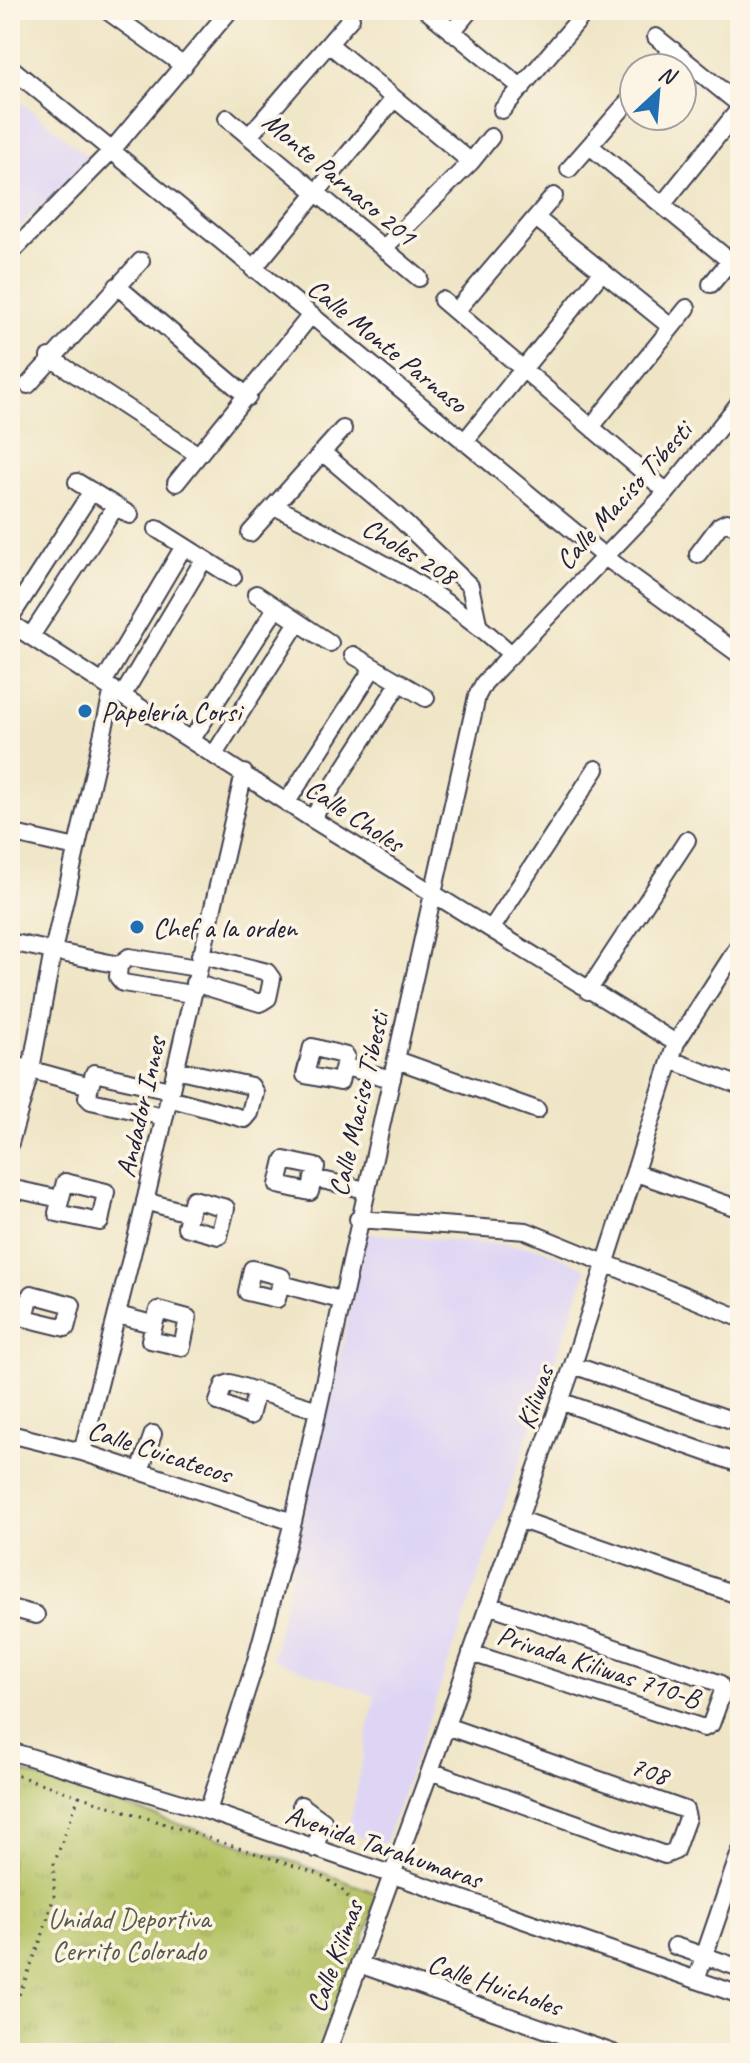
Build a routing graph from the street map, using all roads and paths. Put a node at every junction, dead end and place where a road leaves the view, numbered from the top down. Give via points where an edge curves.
1 (106, 10) edge
2 (230, 10) edge
3 (426, 10) edge
4 (470, 10) edge
5 (587, 10) edge
6 (351, 18) dead end
7 (452, 32) junction
8 (656, 37) dead end
9 (329, 44) junction
10 (673, 50) joint
11 (184, 66) junction
12 (10, 67) edge
13 (522, 88) junction
14 (393, 100) junction
15 (740, 107) edge
16 (502, 110) dead end
17 (618, 114) edge
18 (227, 118) dead end
19 (249, 136) junction
20 (491, 137) dead end
21 (590, 146) junction
22 (112, 150) junction
23 (471, 162) junction
24 (569, 169) dead end
25 (316, 192) junction
26 (554, 196) dead end
27 (662, 205) junction
28 (536, 218) junction
29 (384, 248) junction
30 (10, 254) edge
31 (735, 255) edge
32 (141, 261) dead end
33 (253, 269) junction
34 (602, 272) junction
35 (419, 278) dead end
36 (711, 284) dead end
37 (117, 286) junction
38 (442, 300) dead end
39 (687, 308) dead end
40 (456, 311) junction
41 (311, 315) junction
42 (671, 327) junction
43 (49, 357) junction
44 (524, 367) junction
45 (28, 385) dead end
46 (248, 397) junction
47 (740, 402) edge
48 (592, 426) junction
49 (343, 429) dead end
50 (464, 442) junction
51 (322, 452) junction
52 (197, 454) junction
53 (176, 483) dead end
54 (667, 492) junction
55 (274, 506) junction
56 (157, 529) dead end
57 (740, 529) edge
58 (250, 533) dead end
59 (184, 546) junction
60 (698, 554) dead end
61 (605, 557) junction
62 (204, 559) junction
63 (233, 577) dead end
64 (256, 594) dead end
65 (276, 608) junction
66 (298, 622) junction
67 (478, 623) junction
68 (11, 625) edge
69 (31, 636) junction
70 (330, 643) dead end
71 (511, 654) junction
72 (353, 655) dead end
73 (740, 655) edge
74 (373, 668) junction
75 (400, 682) junction
76 (113, 689) junction
77 (426, 698) dead end
78 (192, 739) junction
79 (215, 753) junction
80 (596, 769) dead end
81 (244, 773) junction
82 (287, 802) junction
83 (312, 819) junction
84 (10, 833) edge
85 (687, 840) dead end
86 (76, 848) junction
87 (430, 894) junction
88 (492, 928) junction
89 (10, 942) edge
90 (740, 944) edge
91 (53, 951) junction
92 (119, 965) junction
93 (734, 965) edge
94 (196, 975) junction
95 (588, 991) junction
96 (676, 1043) junction
97 (397, 1060) junction
98 (671, 1060) junction
99 (10, 1064) edge
100 (345, 1067) dead end
101 (31, 1069) junction
102 (175, 1069) junction
103 (392, 1079) junction
104 (90, 1086) junction
105 (740, 1086) edge
106 (169, 1094) junction
107 (537, 1110) dead end
108 (164, 1117) junction
109 (10, 1143) edge
110 (636, 1173) junction
111 (313, 1178) dead end
112 (10, 1188) edge
113 (366, 1190) junction
114 (60, 1199) dead end
115 (145, 1201) junction
116 (740, 1209) edge
117 (188, 1213) dead end
118 (358, 1219) junction
119 (604, 1261) junction
120 (282, 1284) dead end
121 (340, 1300) junction
122 (10, 1303) edge
123 (27, 1308) dead end
124 (118, 1315) junction
125 (740, 1318) edge
126 (152, 1324) dead end
127 (573, 1365) junction
128 (256, 1392) dead end
129 (560, 1401) junction
130 (318, 1410) junction
131 (740, 1423) edge
132 (10, 1434) edge
133 (153, 1434) dead end
134 (82, 1452) junction
135 (740, 1464) edge
136 (140, 1471) junction
137 (518, 1519) junction
138 (293, 1522) junction
139 (735, 1594) dead end
140 (488, 1605) junction
141 (10, 1608) edge
142 (36, 1615) dead end
143 (471, 1653) junction
144 (446, 1726) junction
145 (10, 1751) edge
146 (430, 1771) junction
147 (10, 1773) edge
148 (79, 1796) junction
149 (301, 1805) dead end
150 (208, 1811) junction
151 (315, 1849) junction
152 (740, 1852) edge
153 (391, 1876) junction
154 (352, 1936) dead end
155 (675, 1946) dead end
156 (704, 1956) junction
157 (359, 1964) junction
158 (740, 1968) edge
159 (696, 1980) junction
160 (740, 1995) edge
161 (10, 2018) edge
162 (327, 2053) edge
163 (613, 2053) edge

1 - 11 street
2 - 11 street
3 - 7 street
4 - 7 street
5 - 13 street
6 - 9 street
7 - 13 street
8 - 10 street
9 - 14 street
9 - 19 street
10 - 15 street
11 - 22 street
12 - 22 street, Calle Monte Parnaso
13 - 16 street
14 - 23 street
14 - 25 street
15 - 27 street
17 - 21 street
18 - 19 street, Monte Parnaso 201
19 - 25 street, Monte Parnaso 201
20 - 23 street
21 - 24 street
21 - 27 street
22 - 30 street
22 - 33 street, Calle Monte Parnaso
23 - 29 street
25 - 29 street, Monte Parnaso 201
25 - 33 street
26 - 28 street
27 - 31 street
28 - 34 street
28 - 40 street
29 - 35 street, Monte Parnaso 201
31 - 36 street
32 - 37 street
33 - 41 street, Calle Monte Parnaso
34 - 42 street
34 - 44 street
37 - 43 street
37 - 46 street
38 - 40 street
39 - 42 street
40 - 44 street
41 - 46 street
41 - 50 street, Calle Monte Parnaso
42 - 48 street
43 - 45 street
43 - 52 street
44 - 48 street
44 - 50 street
46 - 52 street
47 - 54 street, Calle Maciso Tibesti
48 - 54 street
49 - 51 street
50 - 61 street, Calle Monte Parnaso
51 - 55 street
51 - 67 street via 470,586
52 - 53 street
54 - 61 street, Calle Maciso Tibesti
55 - 58 street
55 - 67 street, Choles 208 via 371,555
56 - 59 street
57 - 60 street via 727,522 719,526
59 - 62 street
59 - 76 street
61 - 71 street, Calle Maciso Tibesti
61 - 73 street, Calle Monte Parnaso
62 - 63 street
62 - 76 street
64 - 65 street
65 - 66 street
65 - 78 street
66 - 70 street
66 - 79 street
67 - 71 street, Choles 208
68 - 69 street, Calle Choles
68 - 69 street via 84,486 123,511
69 - 76 street, Calle Choles
71 - 87 street, Calle Maciso Tibesti via 477,696
72 - 74 street
74 - 75 street
74 - 82 street
75 - 77 street
75 - 83 street
76 - 78 street, Calle Choles
76 - 86 street
78 - 79 street, Calle Choles
79 - 81 street, Calle Choles
80 - 88 street
81 - 82 street, Calle Choles
81 - 94 street, Andador Innes
82 - 83 street, Calle Choles
83 - 87 street, Calle Choles
84 - 86 street
85 - 95 street
86 - 91 street
87 - 88 street, Calle Choles
87 - 97 street, Calle Maciso Tibesti
88 - 95 street, Calle Choles
89 - 91 street
90 - 93 street, Kiliwas
91 - 92 street
91 - 101 street
92 - 94 street via 129,957
92 - 94 street via 123,983
93 - 96 street, Kiliwas
94 - 102 street, Andador Innes
95 - 96 street, Calle Choles
96 - 98 street, Kiliwas
97 - 103 street, Calle Maciso Tibesti
97 - 107 street
98 - 105 street
98 - 110 street, Kiliwas
99 - 101 street
100 - 103 street
101 - 104 street
101 - 109 street
102 - 106 street, Andador Innes
102 - 106 street via 251,1086 255,1093 245,1119
103 - 113 street, Calle Maciso Tibesti
104 - 106 street via 97,1073
104 - 108 street via 91,1101
106 - 108 street, Andador Innes
108 - 115 street, Andador Innes
110 - 116 street
110 - 119 street, Kiliwas
111 - 113 street
112 - 114 street
113 - 118 street, Calle Maciso Tibesti
115 - 117 street
115 - 124 street, Andador Innes
118 - 119 street via 526,1231
118 - 121 street, Calle Maciso Tibesti
119 - 125 street
119 - 127 street, Kiliwas
120 - 121 street
121 - 130 street, Calle Maciso Tibesti
122 - 123 street
124 - 126 street
124 - 134 street, Andador Innes
127 - 129 street, Kiliwas
127 - 131 street
128 - 130 street
129 - 135 street
129 - 137 street, Kiliwas
130 - 138 street, Calle Maciso Tibesti
132 - 134 street, Calle Cuicatecos
133 - 136 street
134 - 136 street, Calle Cuicatecos
136 - 138 street, Calle Cuicatecos
137 - 139 street
137 - 140 street, Kiliwas
138 - 150 street, Calle Maciso Tibesti
140 - 143 street, Kiliwas
140 - 143 street, Privada Kiliwas 710-B via 719,1683 723,1691 711,1724 704,1728
141 - 142 street
143 - 144 street, Kiliwas
144 - 146 street, Kiliwas
144 - 146 street, 708 via 685,1810 687,1818 675,1851 665,1855
145 - 150 street, Avenida Tarahumaras
146 - 153 street, Kiliwas
147 - 148 path
148 - 154 path via 316,1873 353,1900
148 - 161 path via 54,1864 54,1896 42,1937
149 - 151 street via 323,1821
150 - 151 street, Avenida Tarahumaras
151 - 153 street, Avenida Tarahumaras
152 - 156 street
153 - 157 street, Calle Kilimas
153 - 159 street, Avenida Tarahumaras
155 - 156 street
156 - 158 street
156 - 159 street
157 - 162 street, Calle Kilimas
157 - 163 street, Calle Huicholes
159 - 160 street, Avenida Tarahumaras

